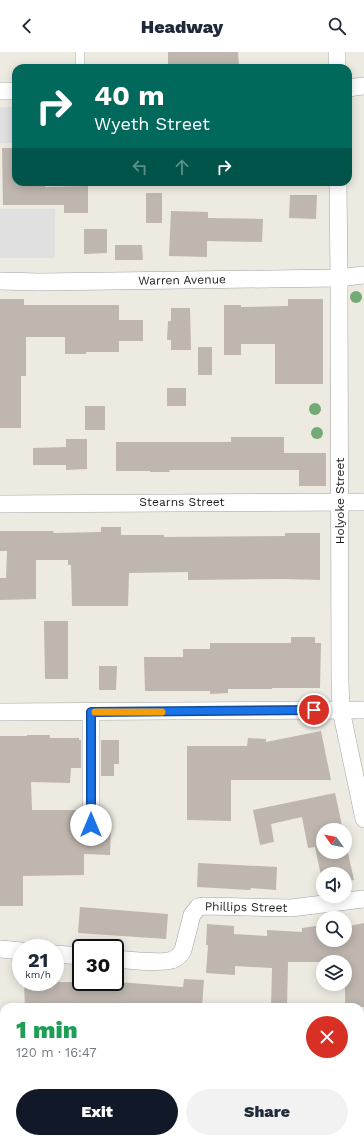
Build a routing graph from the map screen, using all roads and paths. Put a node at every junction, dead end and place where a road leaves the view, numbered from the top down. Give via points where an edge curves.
1 (80, 52) edge
2 (337, 52) edge
3 (80, 64) edge
4 (337, 64) edge
5 (364, 86) edge
6 (352, 88) edge
7 (0, 91) edge
8 (12, 91) edge
9 (338, 186) edge
10 (364, 275) edge
11 (339, 278) junction
12 (0, 281) edge
13 (340, 502) junction
14 (364, 502) edge
15 (0, 504) edge
16 (341, 710) junction
17 (364, 710) edge
18 (0, 712) edge
19 (91, 712) junction
20 (364, 818) edge
21 (91, 825) dead end
22 (364, 899) edge
23 (0, 949) edge
24 (12, 950) edge
25 (124, 960) edge

1 - 3 lane
2 - 4 street
5 - 6 street
7 - 8 street
9 - 11 street, Holyoke Street
10 - 11 street, Warren Avenue
11 - 12 street, Warren Avenue
11 - 13 street, Holyoke Street
13 - 14 street, Stearns Street
13 - 15 street, Stearns Street
13 - 16 street, Holyoke Street
16 - 17 street
16 - 19 street
16 - 20 street, Holyoke Street
18 - 19 street
19 - 21 street
22 - 25 street, Phillips Street via 285,908 198,907 192,915 184,950 176,958 161,962
23 - 24 street

